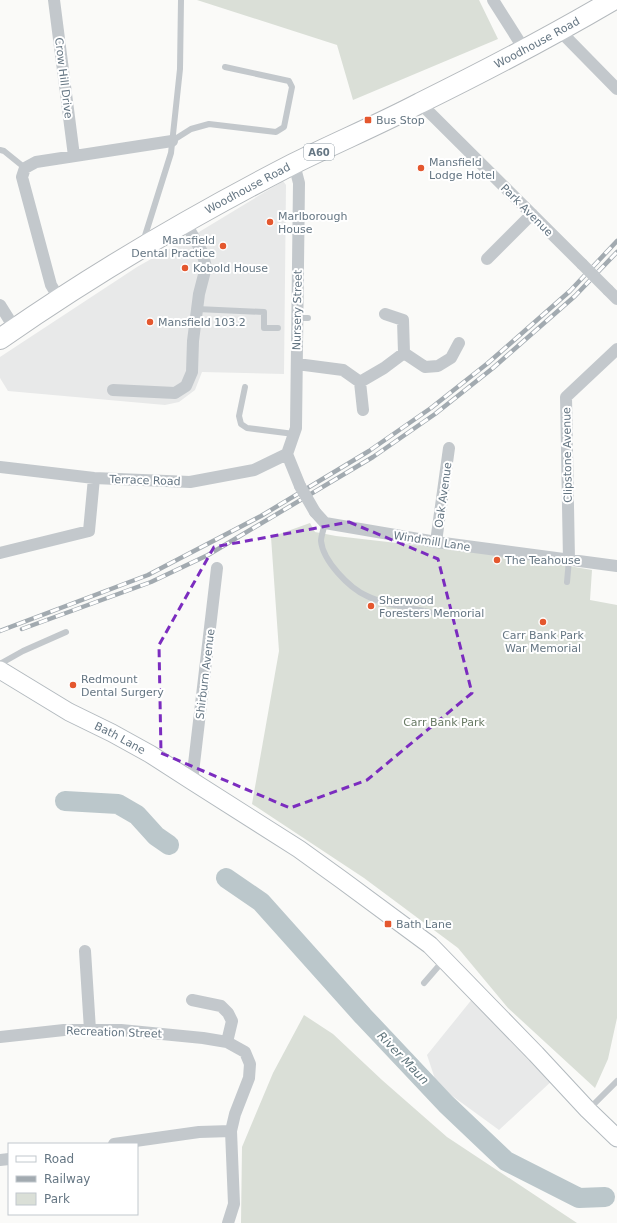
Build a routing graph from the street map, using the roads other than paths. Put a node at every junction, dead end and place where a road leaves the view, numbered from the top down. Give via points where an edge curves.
1 (54, 0) edge
2 (181, 0) edge
3 (493, 0) edge
4 (612, 0) edge
5 (560, 31) junction
6 (524, 49) junction
7 (226, 66) dead end
8 (617, 89) edge
9 (420, 104) junction
10 (172, 141) junction
11 (0, 150) edge
12 (74, 156) junction
13 (294, 164) junction
14 (25, 168) junction
15 (532, 214) junction
16 (185, 222) junction
17 (140, 249) junction
18 (487, 260) dead end
19 (617, 299) edge
20 (60, 300) junction
21 (0, 305) edge
22 (197, 309) junction
23 (385, 314) dead end
24 (278, 328) dead end
25 (7, 334) edge
26 (459, 343) dead end
27 (617, 348) edge
28 (404, 353) junction
29 (297, 364) junction
30 (360, 382) junction
31 (245, 387) dead end
32 (113, 390) dead end
33 (363, 410) dead end
34 (294, 434) junction
35 (449, 448) dead end
36 (287, 454) junction
37 (0, 467) edge
38 (94, 478) junction
39 (325, 523) junction
40 (436, 542) junction
41 (0, 553) edge
42 (569, 560) junction
43 (617, 566) edge
44 (217, 568) dead end
45 (567, 582) dead end
46 (441, 615) dead end
47 (66, 632) dead end
48 (0, 664) edge
49 (0, 670) edge
50 (192, 781) junction
51 (85, 951) dead end
52 (444, 960) junction
53 (424, 983) dead end
54 (192, 1000) dead end
55 (90, 1030) junction
56 (0, 1038) edge
57 (227, 1042) junction
58 (617, 1081) edge
59 (588, 1110) junction
60 (231, 1132) junction
61 (617, 1138) edge
62 (121, 1143) edge
63 (228, 1223) edge

1 - 12 street, Crow Hill Drive
2 - 10 lane via 180,69
3 - 6 street
4 - 5 highway, Woodhouse Road / A60
5 - 6 highway, Woodhouse Road / A60
5 - 8 street
6 - 9 highway, Woodhouse Road / A60
7 - 10 lane via 289,81 292,87 284,127 276,132 209,124 191,129
9 - 13 highway, Woodhouse Road / A60
9 - 15 street, Park Avenue
10 - 12 street
10 - 17 lane via 171,152
11 - 14 lane
12 - 14 street via 36,162
13 - 16 highway, Woodhouse Road / A60
13 - 29 street, Nursery Street via 299,183 302,318
14 - 20 street via 22,176 50,285
15 - 18 street
15 - 19 street, Park Avenue, bridge
16 - 17 highway, Woodhouse Road / A60
16 - 22 street via 202,252 206,267
17 - 20 highway, Woodhouse Road / A60
20 - 25 highway, Woodhouse Road / A60
21 - 25 street
22 - 24 lane via 264,312 264,328
22 - 32 street via 192,372 186,386 175,393
23 - 28 street via 402,320
26 - 28 street via 451,358 438,366 425,367
27 - 42 street, Clipstone Avenue via 566,397
28 - 30 street
29 - 30 street via 343,370
29 - 34 street, Nursery Street
30 - 33 street
31 - 34 lane via 239,416 241,424 247,428
34 - 36 street, Nursery Street
35 - 40 street, Oak Avenue
36 - 38 street, Terrace Road via 254,470 190,482
36 - 39 street, bridge via 300,486 315,512
37 - 38 street, Terrace Road
38 - 41 street via 89,531
39 - 40 street, Windmill Lane
39 - 46 lane via 321,540 326,555 348,583 366,596
40 - 42 street, Windmill Lane
42 - 43 street, Windmill Lane
42 - 45 lane
44 - 50 street, Shirburn Avenue
47 - 48 lane via 22,651
49 - 50 main road, Bath Lane via 69,712 150,754
50 - 52 main road, Bath Lane via 299,850 349,889 430,945
51 - 55 street
52 - 53 lane
52 - 59 main road, Bath Lane
54 - 57 street via 221,1006 228,1013 232,1022
55 - 56 street, Recreation Street via 64,1030
55 - 57 street, Recreation Street via 160,1034
57 - 60 street, Recreation Street via 245,1052 250,1064 249,1078
58 - 59 lane
59 - 61 main road, Bath Lane
60 - 62 street via 199,1132
60 - 63 street, Recreation Street via 234,1204

